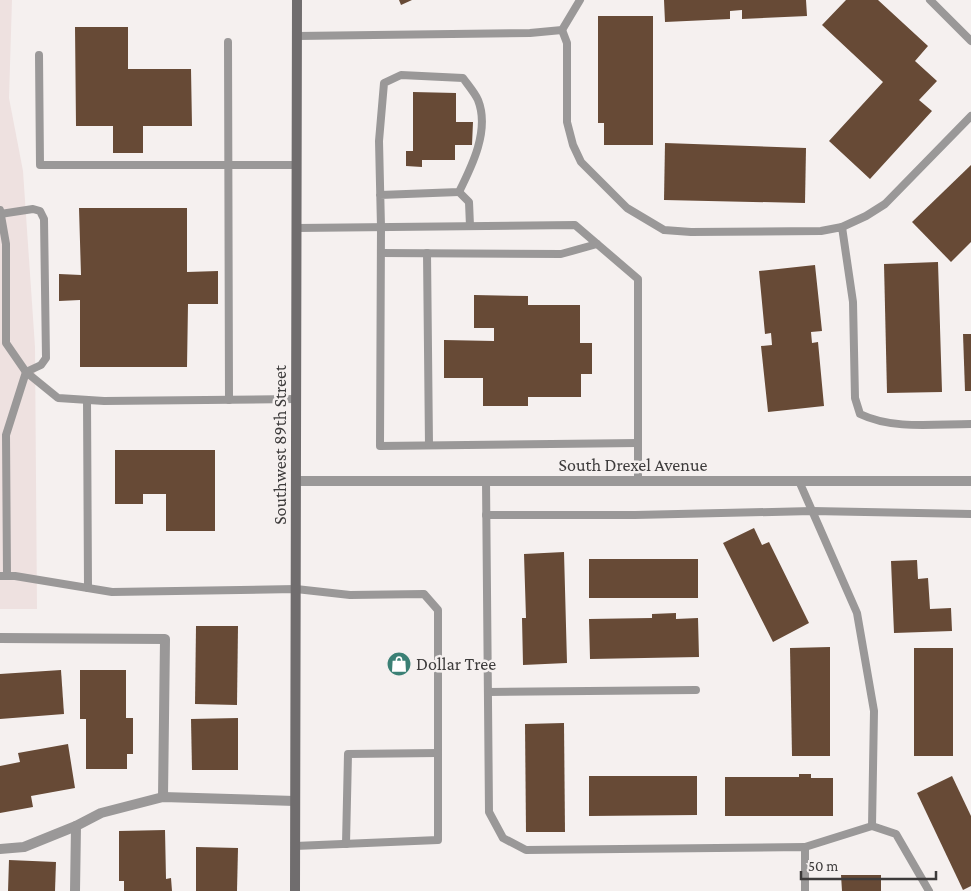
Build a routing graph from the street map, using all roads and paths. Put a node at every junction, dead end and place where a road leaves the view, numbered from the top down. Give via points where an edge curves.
1 (297, 0) edge
2 (580, 0) edge
3 (930, 0) edge
4 (562, 30) junction
5 (297, 36) junction
6 (971, 41) edge
7 (228, 42) dead end
8 (39, 55) dead end
9 (971, 116) edge
10 (228, 165) junction
11 (296, 165) junction
12 (459, 192) junction
13 (380, 195) junction
14 (0, 213) edge
15 (470, 226) junction
16 (381, 227) junction
17 (842, 227) junction
18 (296, 228) junction
19 (597, 244) junction
20 (381, 253) junction
21 (427, 253) junction
22 (26, 372) junction
23 (296, 399) junction
24 (87, 400) junction
25 (228, 400) junction
26 (971, 424) edge
27 (638, 444) junction
28 (429, 445) junction
29 (296, 481) junction
30 (486, 481) junction
31 (638, 481) junction
32 (799, 481) junction
33 (971, 481) edge
34 (812, 512) junction
35 (971, 514) edge
36 (486, 515) junction
37 (4, 576) edge
38 (88, 588) junction
39 (296, 589) junction
40 (0, 638) edge
41 (696, 690) dead end
42 (488, 692) junction
43 (438, 753) junction
44 (163, 797) junction
45 (295, 801) junction
46 (76, 826) junction
47 (872, 826) junction
48 (346, 844) junction
49 (295, 846) junction
50 (805, 847) junction
51 (0, 849) edge
52 (75, 891) edge
53 (295, 891) edge
54 (805, 891) edge
55 (929, 891) edge

1 - 5 main road, Southwest 89th Street
2 - 4 lane
3 - 6 lane
4 - 5 lane
4 - 17 lane via 567,43 567,122 573,145 586,168 627,208 664,230 821,231
5 - 11 main road, Southwest 89th Street
7 - 10 lane
8 - 10 lane via 40,165
9 - 17 lane via 885,204
10 - 11 lane
10 - 25 lane
11 - 18 main road, Southwest 89th Street
12 - 13 lane
12 - 13 lane via 470,170 482,128 478,100 463,78 401,76 384,83 379,141
12 - 15 lane via 469,202
13 - 16 lane
14 - 22 lane via 6,244 6,343
14 - 22 lane via 33,210 40,211 44,219 46,358 41,365
15 - 16 lane
15 - 19 lane via 575,225
16 - 18 lane
16 - 20 lane
17 - 26 lane via 853,302 855,398 860,414 874,421 892,424
18 - 23 main road, Southwest 89th Street
19 - 21 lane via 561,254
19 - 27 lane via 638,279
20 - 21 lane
20 - 28 lane via 380,446
21 - 28 lane
22 - 24 lane via 58,398
22 - 37 lane via 6,435
23 - 25 lane
23 - 29 main road, Southwest 89th Street
24 - 25 lane
24 - 38 lane
27 - 28 lane
27 - 31 lane
29 - 30 street, South Drexel Avenue
29 - 39 main road, Southwest 89th Street
30 - 31 street, South Drexel Avenue
30 - 36 lane
31 - 32 street, South Drexel Avenue
32 - 33 street, South Drexel Avenue
32 - 34 lane
34 - 35 lane
34 - 36 lane
34 - 47 lane via 857,613 874,711
36 - 42 lane
37 - 38 lane
38 - 39 lane via 112,592
39 - 43 lane via 350,595 424,594 438,610
39 - 45 main road, Southwest 89th Street
40 - 44 street via 165,639
41 - 42 lane
42 - 50 lane via 489,812 503,838 526,850
43 - 48 lane via 438,840
43 - 48 lane via 348,754
44 - 45 street
44 - 46 street via 101,813
45 - 49 main road, Southwest 89th Street
46 - 51 street via 24,847
46 - 52 street
47 - 50 lane
47 - 55 lane via 896,834
48 - 49 lane
49 - 53 main road, Southwest 89th Street
50 - 54 lane

